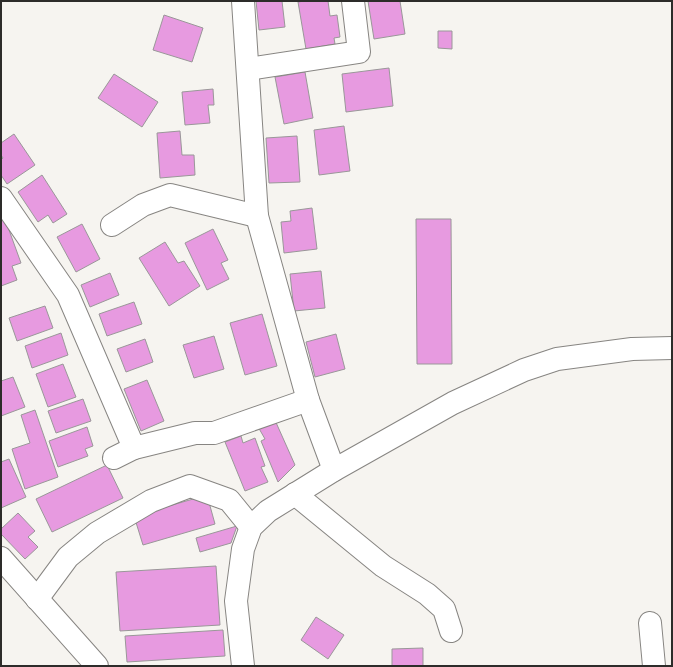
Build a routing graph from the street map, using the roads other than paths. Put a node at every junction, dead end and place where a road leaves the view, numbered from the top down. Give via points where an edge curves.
1 (243, 1) edge
2 (353, 1) edge
3 (248, 69) junction
4 (1, 198) edge
5 (257, 216) junction
6 (112, 224) dead end
7 (672, 348) edge
8 (308, 400) junction
9 (134, 448) junction
10 (114, 458) dead end
11 (334, 470) junction
12 (294, 494) junction
13 (251, 527) junction
14 (1, 558) edge
15 (37, 598) junction
16 (650, 623) dead end
17 (451, 631) dead end
18 (97, 666) edge
19 (243, 666) edge
20 (654, 666) edge

1 - 3 street
2 - 3 street via 359,52
3 - 5 street
4 - 9 street via 68,295
5 - 6 street via 170,195 143,205
5 - 8 street
7 - 11 street via 632,349 556,360 524,370 453,403
8 - 9 street via 214,433 196,433
8 - 11 street
9 - 10 street
11 - 12 street
12 - 13 street via 268,511
12 - 17 street via 383,566 444,609
13 - 15 street via 229,500 190,486 151,501 97,533 68,557
13 - 19 street via 243,549 236,601
14 - 15 street
15 - 18 street
16 - 20 street

